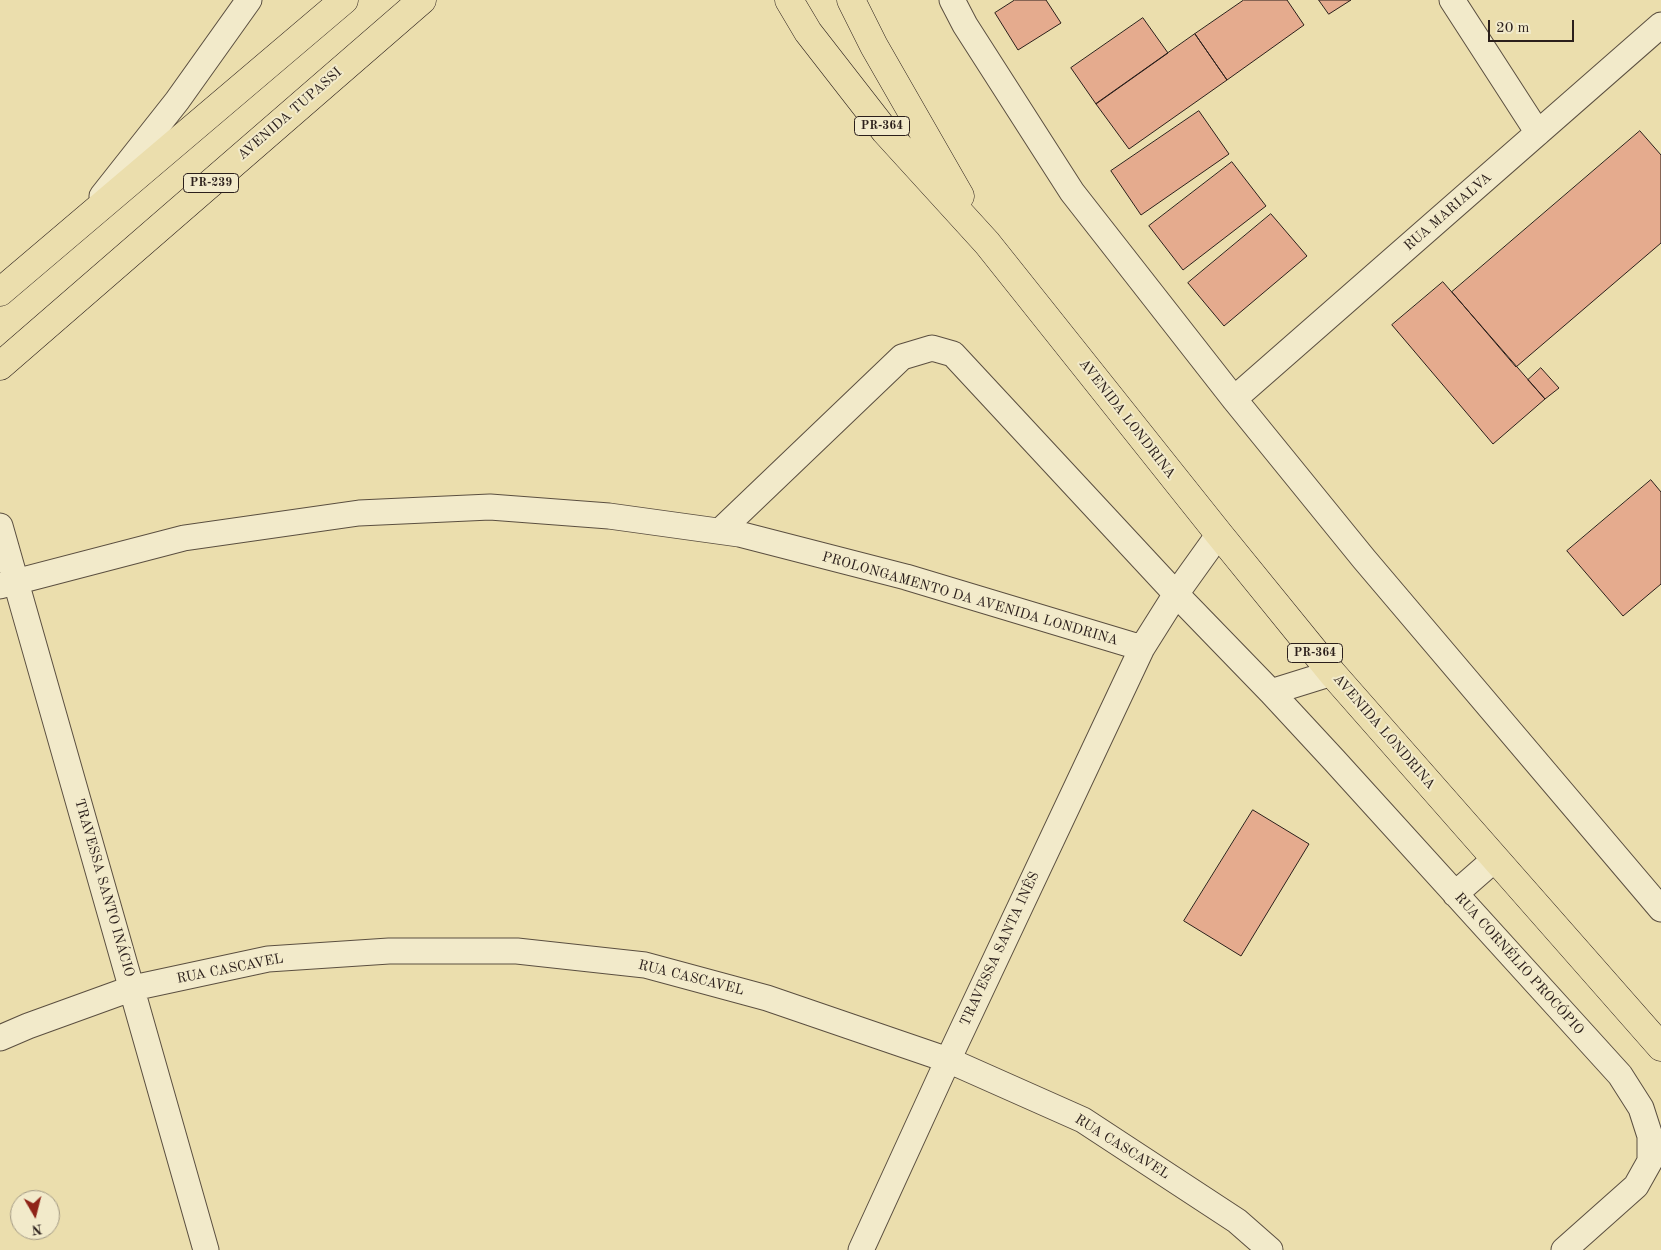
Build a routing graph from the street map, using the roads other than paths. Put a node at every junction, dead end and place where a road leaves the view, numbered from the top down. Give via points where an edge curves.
1 (249, 0) edge
2 (344, 0) edge
3 (422, 0) edge
4 (770, 0) edge
5 (789, 0) edge
6 (852, 0) edge
7 (952, 0) edge
8 (1452, 0) edge
9 (1661, 25) edge
10 (808, 32) junction
11 (1538, 133) junction
12 (82, 223) junction
13 (988, 243) junction
14 (0, 292) edge
15 (0, 366) edge
16 (1234, 400) junction
17 (0, 526) edge
18 (720, 531) junction
19 (1219, 534) junction
20 (8, 583) edge
21 (1176, 594) junction
22 (1142, 648) junction
23 (1332, 674) junction
24 (1271, 692) junction
25 (1496, 859) junction
26 (1455, 894) junction
27 (1661, 909) edge
28 (132, 988) junction
29 (0, 1038) edge
30 (1661, 1048) edge
31 (948, 1060) junction
32 (206, 1250) edge
33 (861, 1250) edge
34 (1270, 1250) edge
35 (1564, 1250) edge

1 - 12 street via 177,101
2 - 12 main road
3 - 15 main road, AVENIDA TUPASSI / PR-239
4 - 10 main road
5 - 10 main road, PR-364
6 - 13 main road, PR-364 via 874,46
7 - 16 street via 1072,192
8 - 11 street
9 - 11 street, RUA MARIALVA
10 - 13 main road, PR-364 via 886,131
11 - 16 street, RUA MARIALVA
12 - 14 main road
13 - 19 main road, AVENIDA LONDRINA / PR-364
16 - 27 street via 1370,567
17 - 20 street, TRAVESSA SANTO INÁCIO
18 - 20 street, PROLONGAMENTO DA AVENIDA LONDRINA via 609,516 490,507 359,513 184,538
18 - 21 street via 902,357 932,348 953,354
18 - 22 street, PROLONGAMENTO DA AVENIDA LONDRINA via 906,577
19 - 21 street, TRAVESSA SANTA INÊS
19 - 23 main road, AVENIDA LONDRINA / PR-364
20 - 28 street, TRAVESSA SANTO INÁCIO
21 - 22 street, TRAVESSA SANTA INÊS
21 - 24 street
22 - 31 street, TRAVESSA SANTA INÊS
23 - 24 street
23 - 25 main road, AVENIDA LONDRINA / PR-364
24 - 26 street, RUA CORNÉLIO PROCÓPIO
25 - 26 street
25 - 30 main road, AVENIDA LONDRINA / PR-364
26 - 35 street, RUA CORNÉLIO PROCÓPIO via 1620,1075 1641,1108 1650,1136 1650,1161 1636,1186
28 - 29 street, RUA CASCAVEL
28 - 31 street, RUA CASCAVEL via 268,959 389,951 517,951 645,965 767,998
28 - 32 street, TRAVESSA SANTO INÁCIO
31 - 33 street, TRAVESSA SANTA INÊS
31 - 34 street, RUA CASCAVEL via 1083,1120 1236,1221

